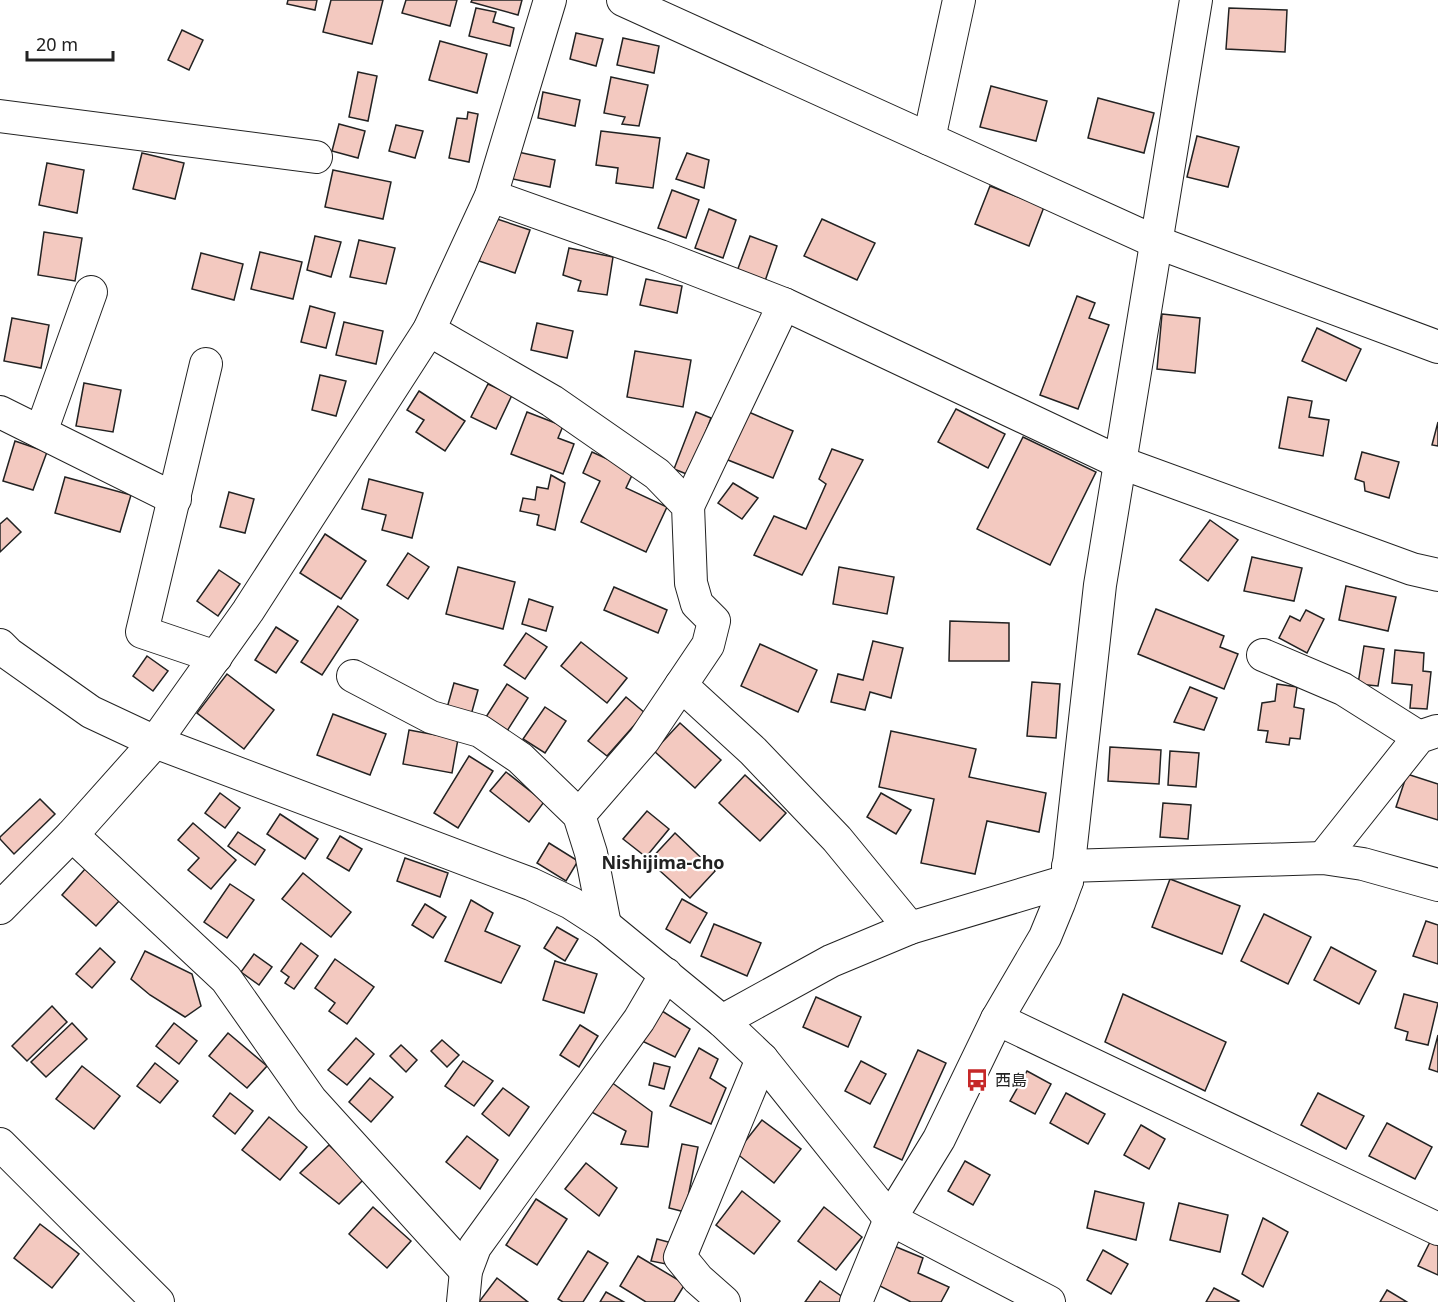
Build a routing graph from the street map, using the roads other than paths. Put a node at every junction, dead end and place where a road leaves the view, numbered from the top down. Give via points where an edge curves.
1 (550, 0) edge
2 (623, 0) edge
3 (959, 0) edge
4 (1196, 0) edge
5 (0, 116) edge
6 (929, 139) junction
7 (316, 157) dead end
8 (491, 196) junction
9 (1156, 242) junction
10 (91, 292) dead end
11 (784, 304) junction
12 (429, 330) junction
13 (1438, 346) edge
14 (206, 363) dead end
15 (0, 412) edge
16 (41, 432) junction
17 (1119, 462) junction
18 (175, 499) junction
19 (688, 506) junction
20 (1438, 575) edge
21 (0, 645) edge
22 (1263, 656) dead end
23 (216, 657) junction
24 (353, 676) dead end
25 (681, 685) junction
26 (1429, 734) edge
27 (155, 742) junction
28 (579, 815) junction
29 (72, 835) junction
30 (1323, 858) junction
31 (1067, 873) junction
32 (1438, 885) edge
33 (0, 908) edge
34 (605, 925) junction
35 (910, 928) junction
36 (666, 974) junction
37 (997, 1019) junction
38 (722, 1021) junction
39 (762, 1059) junction
40 (0, 1144) edge
41 (890, 1219) junction
42 (1438, 1229) edge
43 (466, 1271) junction
44 (158, 1302) edge
45 (463, 1302) edge
46 (724, 1302) edge
47 (856, 1302) edge
48 (1049, 1302) edge

1 - 8 street
2 - 6 street
3 - 6 street
4 - 9 street
5 - 7 street
6 - 9 street
8 - 11 street via 660,255
8 - 12 street
9 - 13 street
9 - 17 street
10 - 16 street
11 - 17 street
11 - 19 street
12 - 19 street via 552,401 657,474
12 - 23 street
14 - 18 street
15 - 16 street
16 - 18 street
17 - 20 street via 1412,569
17 - 31 street via 1100,585
18 - 23 street via 142,632
19 - 25 street via 691,583 698,604 714,621 708,645
21 - 27 street via 91,712
22 - 26 street via 1343,689
23 - 27 street
24 - 28 street via 431,717 480,731 520,758
25 - 28 street via 644,740
25 - 35 street via 753,751 837,839
26 - 30 street
27 - 29 street
27 - 34 street via 531,884 572,903
28 - 34 street
29 - 33 street
29 - 43 street via 226,980 311,1100
30 - 31 street
30 - 32 street via 1363,864
31 - 35 street
31 - 37 street via 1045,937
34 - 36 street
35 - 38 street via 831,961
36 - 38 street
36 - 43 street via 639,1020 474,1247
37 - 41 street via 939,1139
37 - 42 street
38 - 39 street
39 - 41 street
39 - 46 street via 680,1257 698,1280
40 - 44 street
41 - 47 street
41 - 48 street
43 - 45 street

